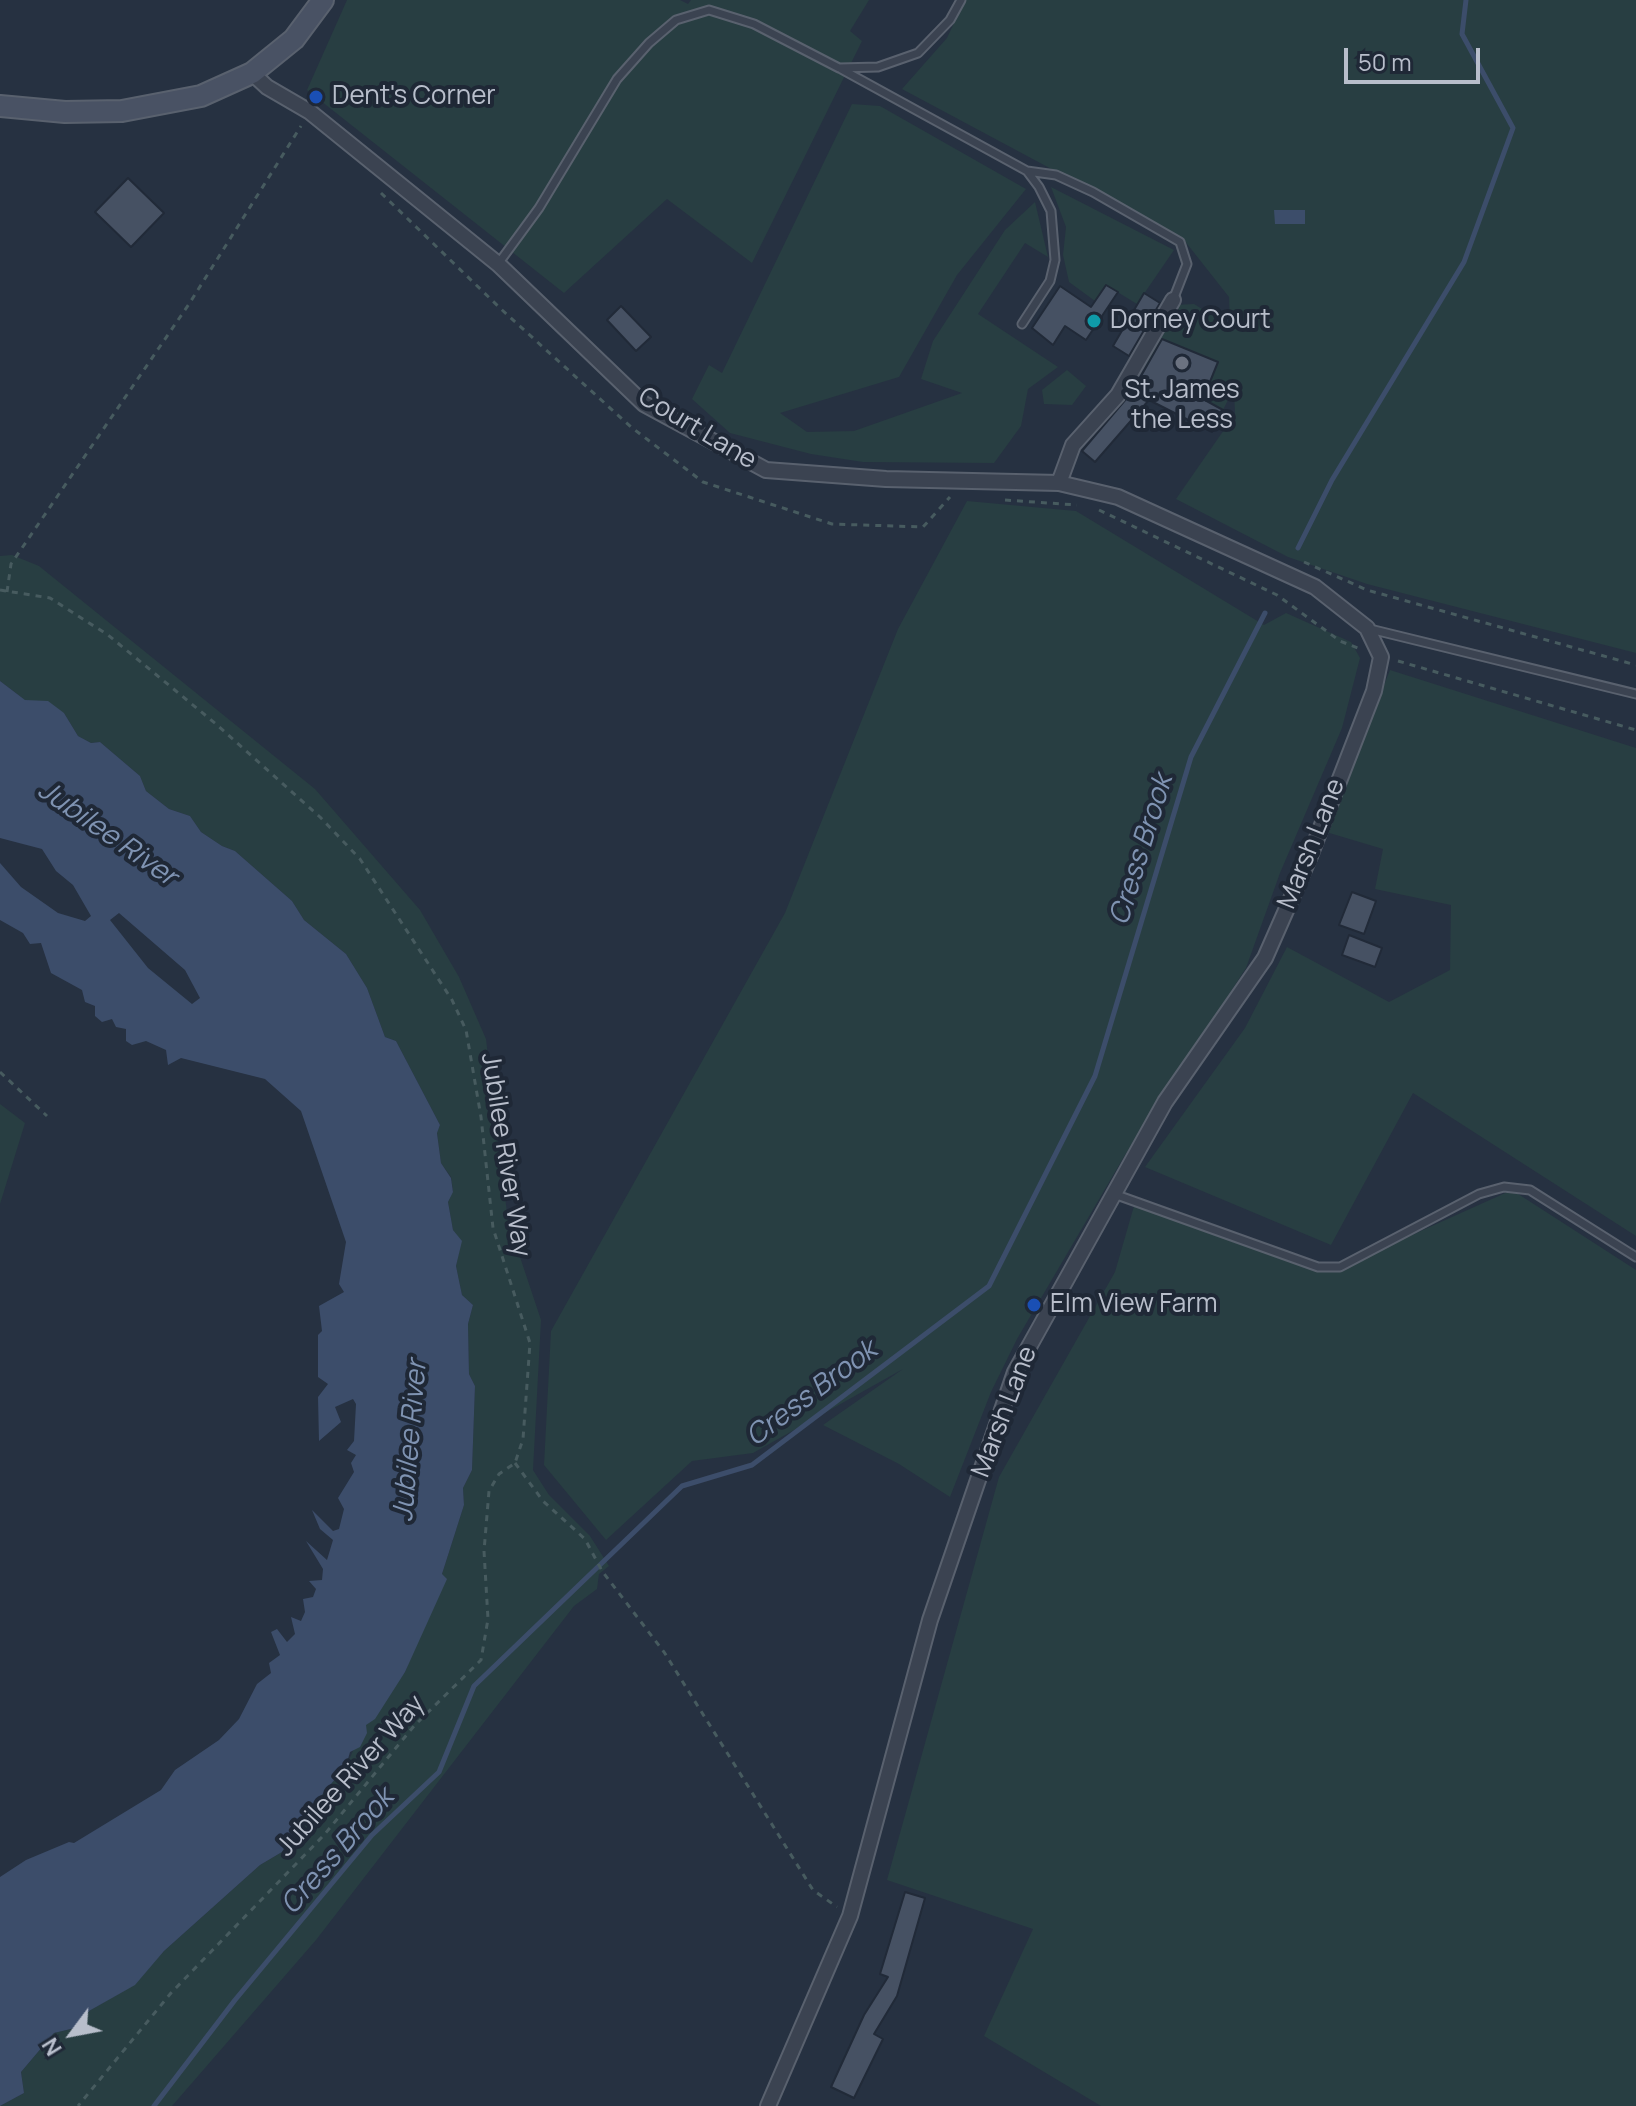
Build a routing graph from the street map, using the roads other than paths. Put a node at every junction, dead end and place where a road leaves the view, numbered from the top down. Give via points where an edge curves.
1 (323, 0) edge
2 (961, 0) edge
3 (839, 68) junction
4 (252, 73) junction
5 (0, 106) edge
6 (1027, 171) junction
7 (498, 264) junction
8 (1173, 300) joint
9 (1022, 324) dead end
10 (1059, 483) junction
11 (1367, 628) junction
12 (1636, 694) edge
13 (1114, 1194) junction
14 (1636, 1257) edge
15 (768, 2106) edge

1 - 4 main road via 294,39
2 - 3 lane via 950,20 918,53 878,67
3 - 6 lane
3 - 7 lane via 754,24 709,10 676,20 617,79 539,208
4 - 5 main road via 201,96 122,111
4 - 7 street, Court Lane via 310,112
6 - 8 lane via 1056,175 1093,192 1180,242 1187,264
6 - 9 lane via 1051,211 1055,260 1050,281
7 - 10 street, Court Lane via 644,404 766,470
8 - 10 street via 1118,395 1073,445
10 - 11 street, Court Lane via 1118,497 1315,587
11 - 12 lane
11 - 13 street, Marsh Lane via 1381,657 1374,691 1265,958 1165,1102
13 - 14 lane via 1318,1267 1340,1267 1479,1194 1504,1187 1530,1190
13 - 15 street, Marsh Lane via 1015,1372 930,1620 850,1916

